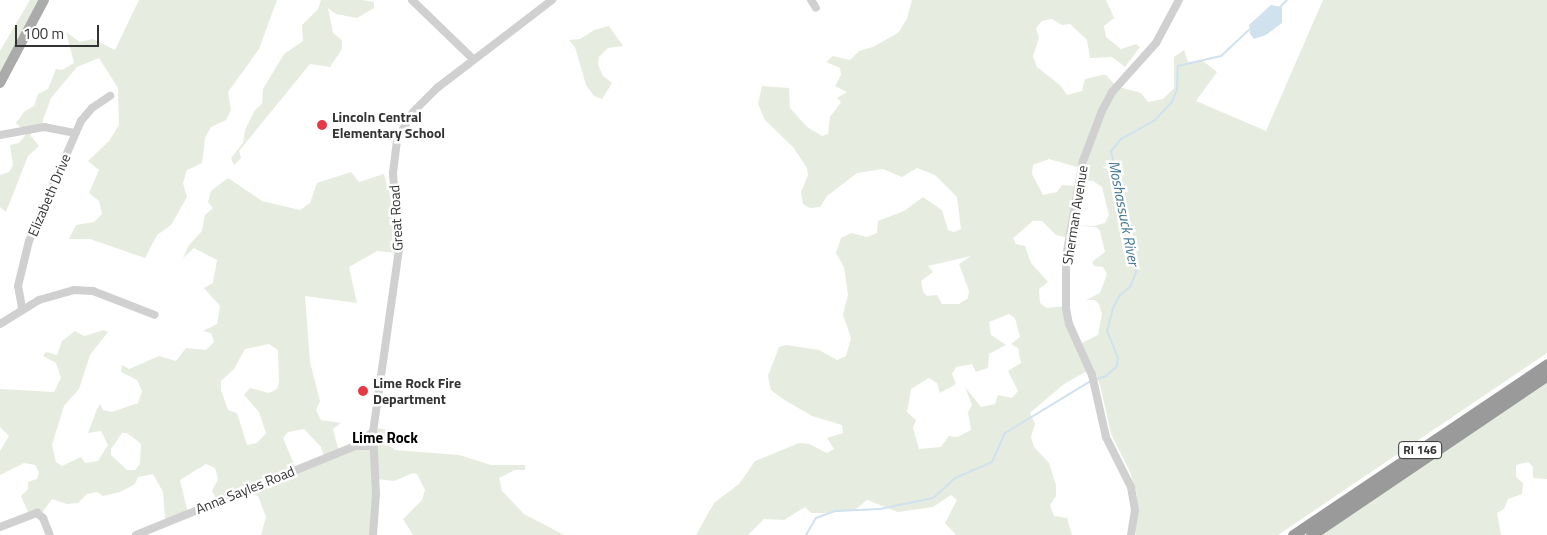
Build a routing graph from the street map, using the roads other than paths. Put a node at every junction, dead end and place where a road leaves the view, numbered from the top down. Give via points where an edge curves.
1 (44, 0) edge
2 (412, 0) edge
3 (552, 0) edge
4 (811, 0) edge
5 (1179, 0) edge
6 (816, 8) dead end
7 (473, 59) junction
8 (0, 83) edge
9 (110, 96) dead end
10 (75, 133) junction
11 (0, 135) edge
12 (22, 308) junction
13 (155, 315) dead end
14 (0, 324) edge
15 (1547, 364) edge
16 (1547, 375) edge
17 (373, 432) junction
18 (355, 446) junction
19 (373, 446) junction
20 (0, 527) edge
21 (153, 532) edge
22 (50, 535) edge
23 (136, 535) edge
24 (373, 535) edge
25 (1131, 535) edge
26 (1293, 535) edge
27 (1311, 535) edge

1 - 8 main road
2 - 7 street
3 - 7 street, Great Road
4 - 6 street
5 - 25 street, Sherman Avenue via 1156,43 1112,92 1102,111 1083,162 1066,257 1069,324 1092,375 1106,436 1131,487 1135,510
7 - 17 street, Great Road via 426,98 397,139 393,173 399,250
9 - 10 street, Elizabeth Drive via 86,113
10 - 11 street via 44,127
10 - 12 street, Elizabeth Drive via 29,241 18,286
12 - 13 street via 58,293 83,289
12 - 14 street
15 - 26 highway, RI 146
16 - 27 highway, RI 146
17 - 18 street, Anna Sayles Road
17 - 19 street, Great Road
18 - 19 street, Anna Sayles Road
18 - 21 street, Anna Sayles Road
19 - 24 street, Great Road via 376,494
20 - 22 street via 37,513 43,518
21 - 23 street, Anna Sayles Road

